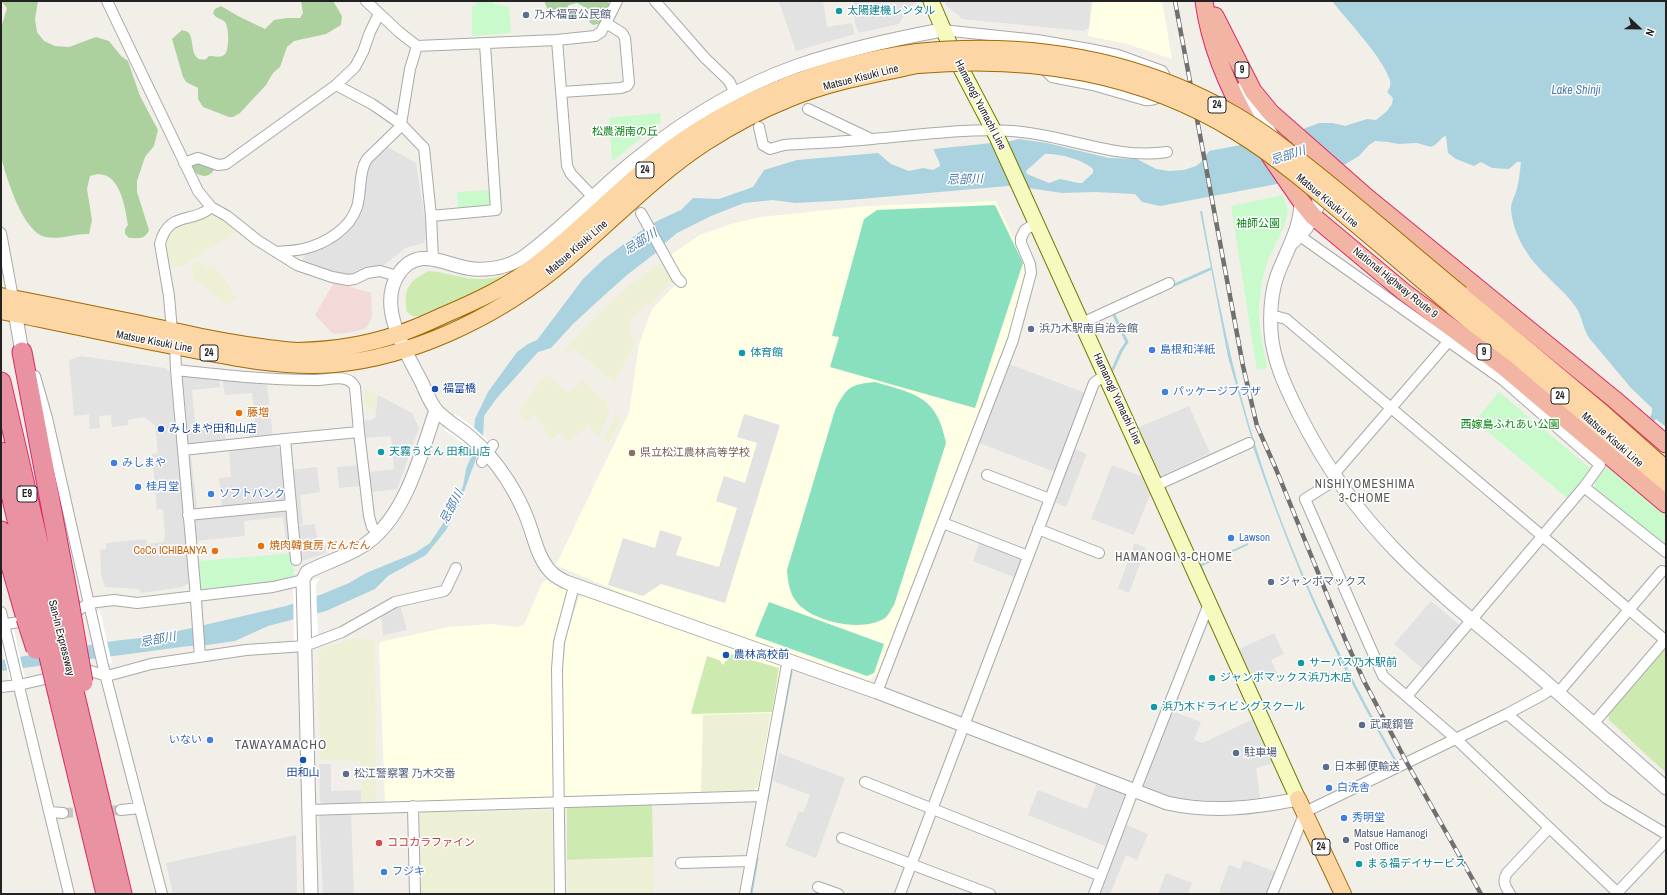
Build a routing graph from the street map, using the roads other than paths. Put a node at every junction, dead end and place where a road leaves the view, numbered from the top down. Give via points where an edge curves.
1 (107, 1) edge
2 (366, 1) edge
3 (655, 1) edge
4 (931, 1) edge
5 (1204, 1) edge
6 (1208, 1) edge
7 (615, 2) edge
8 (379, 14) junction
9 (606, 23) junction
10 (942, 30) junction
11 (1223, 35) junction
12 (557, 40) junction
13 (1037, 40) junction
14 (485, 44) junction
15 (417, 46) junction
16 (917, 58) junction
17 (336, 85) junction
18 (562, 92) junction
19 (736, 93) junction
20 (808, 109) dead end
21 (401, 124) junction
22 (759, 127) dead end
23 (995, 133) junction
24 (1265, 137) junction
25 (872, 139) junction
26 (1167, 152) dead end
27 (184, 163) junction
28 (1296, 194) junction
29 (593, 197) junction
30 (211, 207) junction
31 (642, 213) dead end
32 (431, 216) junction
33 (1313, 216) junction
34 (1036, 223) junction
35 (1, 233) edge
36 (1296, 240) junction
37 (276, 252) junction
38 (433, 259) junction
39 (397, 276) junction
40 (681, 282) dead end
41 (1169, 283) dead end
42 (7, 297) edge
43 (1456, 300) junction
44 (8, 312) edge
45 (1271, 315) junction
46 (1082, 323) junction
47 (398, 334) junction
48 (173, 339) junction
49 (1448, 342) junction
50 (404, 350) junction
51 (22, 352) junction
52 (176, 370) junction
53 (1106, 374) junction
54 (1, 382) edge
55 (1392, 408) junction
56 (436, 410) junction
57 (359, 432) junction
58 (285, 439) junction
59 (1249, 443) dead end
60 (1666, 444) edge
61 (183, 450) junction
62 (1, 452) edge
63 (1666, 469) edge
64 (987, 475) dead end
65 (1336, 476) junction
66 (1156, 485) junction
67 (1584, 487) junction
68 (1666, 488) edge
69 (1050, 499) junction
70 (1666, 504) edge
71 (291, 505) junction
72 (188, 514) junction
73 (943, 523) junction
74 (1038, 529) junction
75 (1, 531) edge
76 (379, 533) junction
77 (1543, 536) junction
78 (1666, 552) edge
79 (1099, 553) dead end
80 (1028, 556) junction
81 (296, 560) dead end
82 (456, 568) dead end
83 (1665, 571) edge
84 (303, 583) junction
85 (574, 586) junction
86 (196, 599) junction
87 (1210, 601) junction
88 (89, 603) junction
89 (47, 608) junction
90 (1630, 610) junction
91 (1, 612) edge
92 (1472, 620) junction
93 (4, 627) edge
94 (1665, 640) edge
95 (305, 641) junction
96 (199, 654) junction
97 (788, 659) junction
98 (105, 671) junction
99 (18, 680) junction
100 (64, 682) junction
101 (1, 686) edge
102 (1555, 691) junction
103 (877, 692) junction
104 (1407, 696) junction
105 (1507, 714) junction
106 (1594, 724) junction
107 (964, 726) junction
108 (1455, 738) junction
109 (865, 782) dead end
110 (1666, 788) edge
111 (1134, 791) junction
112 (763, 796) junction
113 (558, 802) junction
114 (413, 806) junction
115 (1302, 806) junction
116 (140, 808) junction
117 (121, 810) tunnel mouth
118 (308, 810) junction
119 (932, 810) junction
120 (50, 812) junction
121 (63, 813) tunnel mouth
122 (1549, 828) junction
123 (1666, 834) edge
124 (842, 838) dead end
125 (1666, 841) edge
126 (751, 861) junction
127 (681, 863) dead end
128 (912, 864) junction
129 (1101, 876) junction
130 (818, 887) dead end
131 (69, 894) edge
132 (106, 894) edge
133 (122, 894) edge
134 (162, 894) edge
135 (311, 894) edge
136 (415, 894) edge
137 (560, 894) edge
138 (745, 894) edge
139 (838, 894) edge
140 (900, 894) edge
141 (990, 894) edge
142 (1094, 894) edge
143 (1272, 894) edge
144 (1343, 894) edge
145 (1510, 894) edge
146 (1618, 894) edge

1 - 27 street
2 - 8 street
3 - 19 street
4 - 10 main road, Hamanogi Yumachi Line
5 - 24 highway, National Highway Route 9 / 9 via 1213,44 1229,87
6 - 11 highway, 9
7 - 9 street
8 - 15 street
8 - 17 street via 355,67
9 - 12 street via 595,36
9 - 18 street via 626,38 629,83 624,87
10 - 13 street
10 - 19 street via 898,38 824,58 795,67
10 - 23 main road, Hamanogi Yumachi Line
11 - 24 street
11 - 60 highway, 9 via 1253,92 1289,130
12 - 14 street
12 - 18 street
13 - 13 street via 1118,55 1147,64 1162,71 1167,85 1163,94 1152,101 1052,77 1043,68
14 - 15 street
14 - 32 street via 496,210
15 - 21 street via 410,69
16 - 43 main road, Matsue Kisuki Line / 24, bridge via 1064,68 1142,88 1183,104 1238,133 1287,168
16 - 47 main road, Matsue Kisuki Line / 24 via 871,60 816,74 725,115 678,144 652,164 554,250 515,280 461,308
16 - 50 main road, Matsue Kisuki Line / 24 via 786,100 731,127 670,167 552,272 524,292 472,322
17 - 21 street via 367,101
17 - 27 street via 226,164 218,165 198,158
18 - 29 street via 566,166
19 - 29 street via 681,125
20 - 25 street
21 - 32 street via 424,148
21 - 37 street via 367,159 356,209 347,226 313,246
22 - 25 street via 763,145 770,149 784,145
23 - 25 street via 931,133
23 - 26 street via 1031,132 1117,152
23 - 34 main road, Hamanogi Yumachi Line
24 - 28 highway, National Highway Route 9 / 9, bridge
24 - 33 street, bridge via 1318,188 1319,203
27 - 30 street via 198,191
28 - 33 highway, National Highway Route 9 / 9
28 - 36 street via 1300,216
29 - 38 street via 550,236 520,260 509,265 474,269
30 - 37 street
30 - 48 street via 207,211 168,226 162,236 160,244
31 - 40 street
32 - 38 street
33 - 36 street
33 - 70 highway, National Highway Route 9 / 9 via 1404,292 1504,367
34 - 46 main road, Hamanogi Yumachi Line
34 - 73 street via 1025,230 1021,238 1031,273 1013,340
35 - 42 street
36 - 45 street via 1276,277
36 - 49 street
37 - 39 street via 297,265 332,277 355,279 380,270
38 - 39 street via 413,260
39 - 47 street via 391,289 391,296
41 - 46 street
42 - 44 street
42 - 48 main road, Matsue Kisuki Line / 24
43 - 63 main road, Matsue Kisuki Line / 24 via 1604,414
43 - 68 main road, Matsue Kisuki Line / 24
44 - 48 main road, Matsue Kisuki Line / 24
44 - 51 street
45 - 55 street via 1286,319
45 - 65 street via 1271,333 1281,376 1311,437
46 - 53 main road, Hamanogi Yumachi Line
47 - 48 main road, Matsue Kisuki Line / 24 via 363,344 297,351 214,340
47 - 50 street
48 - 50 main road, Matsue Kisuki Line / 24 via 236,358 273,364 344,363
48 - 52 street
49 - 55 street
49 - 67 street via 1503,380 1600,465
50 - 56 street
51 - 88 street via 34,374 47,418
51 - 89 highway
52 - 57 street via 269,379 348,379 355,387
52 - 61 street
53 - 66 main road, Hamanogi Yumachi Line
53 - 69 street via 1094,383
54 - 89 highway, San-In Expressway / E9
55 - 65 street
55 - 77 street
56 - 76 street via 406,494 396,514
56 - 85 street via 486,452 522,506 543,562 556,576
57 - 58 street
57 - 76 street via 369,516 372,526
58 - 61 street
58 - 71 street
59 - 66 street
61 - 72 street
62 - 89 highway, San-In Expressway / E9
64 - 69 street
65 - 92 street via 1364,516 1396,552
65 - 104 street via 1305,499 1384,676
66 - 87 main road, Hamanogi Yumachi Line
67 - 77 street
67 - 78 street
69 - 74 street
71 - 72 street
71 - 81 street
72 - 86 street
73 - 80 street
73 - 103 street
74 - 79 street
74 - 80 street
75 - 89 highway
76 - 84 street via 346,555 307,572
77 - 90 street
77 - 92 street
80 - 107 street
82 - 95 street via 444,591 395,602 342,632
83 - 90 street
84 - 86 street
84 - 95 street
85 - 97 street
85 - 113 street via 559,642 556,669
86 - 88 street via 138,603 114,600
86 - 96 street
87 - 111 street
87 - 115 main road, Hamanogi Yumachi Line
88 - 93 street via 76,612
88 - 98 street
89 - 100 highway, San-In Expressway / E9, bridge
89 - 100 highway, bridge
90 - 94 street
90 - 102 street
91 - 93 street
92 - 102 street
92 - 104 street
93 - 99 street
94 - 106 street
95 - 96 street
95 - 118 street
96 - 98 street
97 - 103 street
97 - 112 street
98 - 99 street via 87,670
98 - 116 street
99 - 101 street
99 - 120 street
100 - 132 highway, San-In Expressway / E9 via 81,785
100 - 133 highway, San-In Expressway / E9 via 87,741
102 - 105 street via 1544,694
102 - 106 street
103 - 107 street
104 - 108 street
105 - 108 street
105 - 123 street via 1606,798
106 - 110 street
107 - 111 street
107 - 119 street
108 - 115 street via 1407,764
108 - 122 street
109 - 119 street
111 - 115 street via 1166,803 1204,809
111 - 129 street
112 - 113 street
112 - 126 street
113 - 114 street
113 - 137 street
114 - 118 street
114 - 136 street
115 - 143 street
115 - 144 main road, 24
116 - 117 street
116 - 134 street
118 - 135 street
119 - 128 street
119 - 129 street
120 - 121 street
120 - 131 street
122 - 145 street via 1506,873 1505,886
122 - 146 street
124 - 128 street
125 - 146 street
126 - 127 street
126 - 138 street
128 - 140 street
128 - 141 street
129 - 142 street
130 - 139 street

